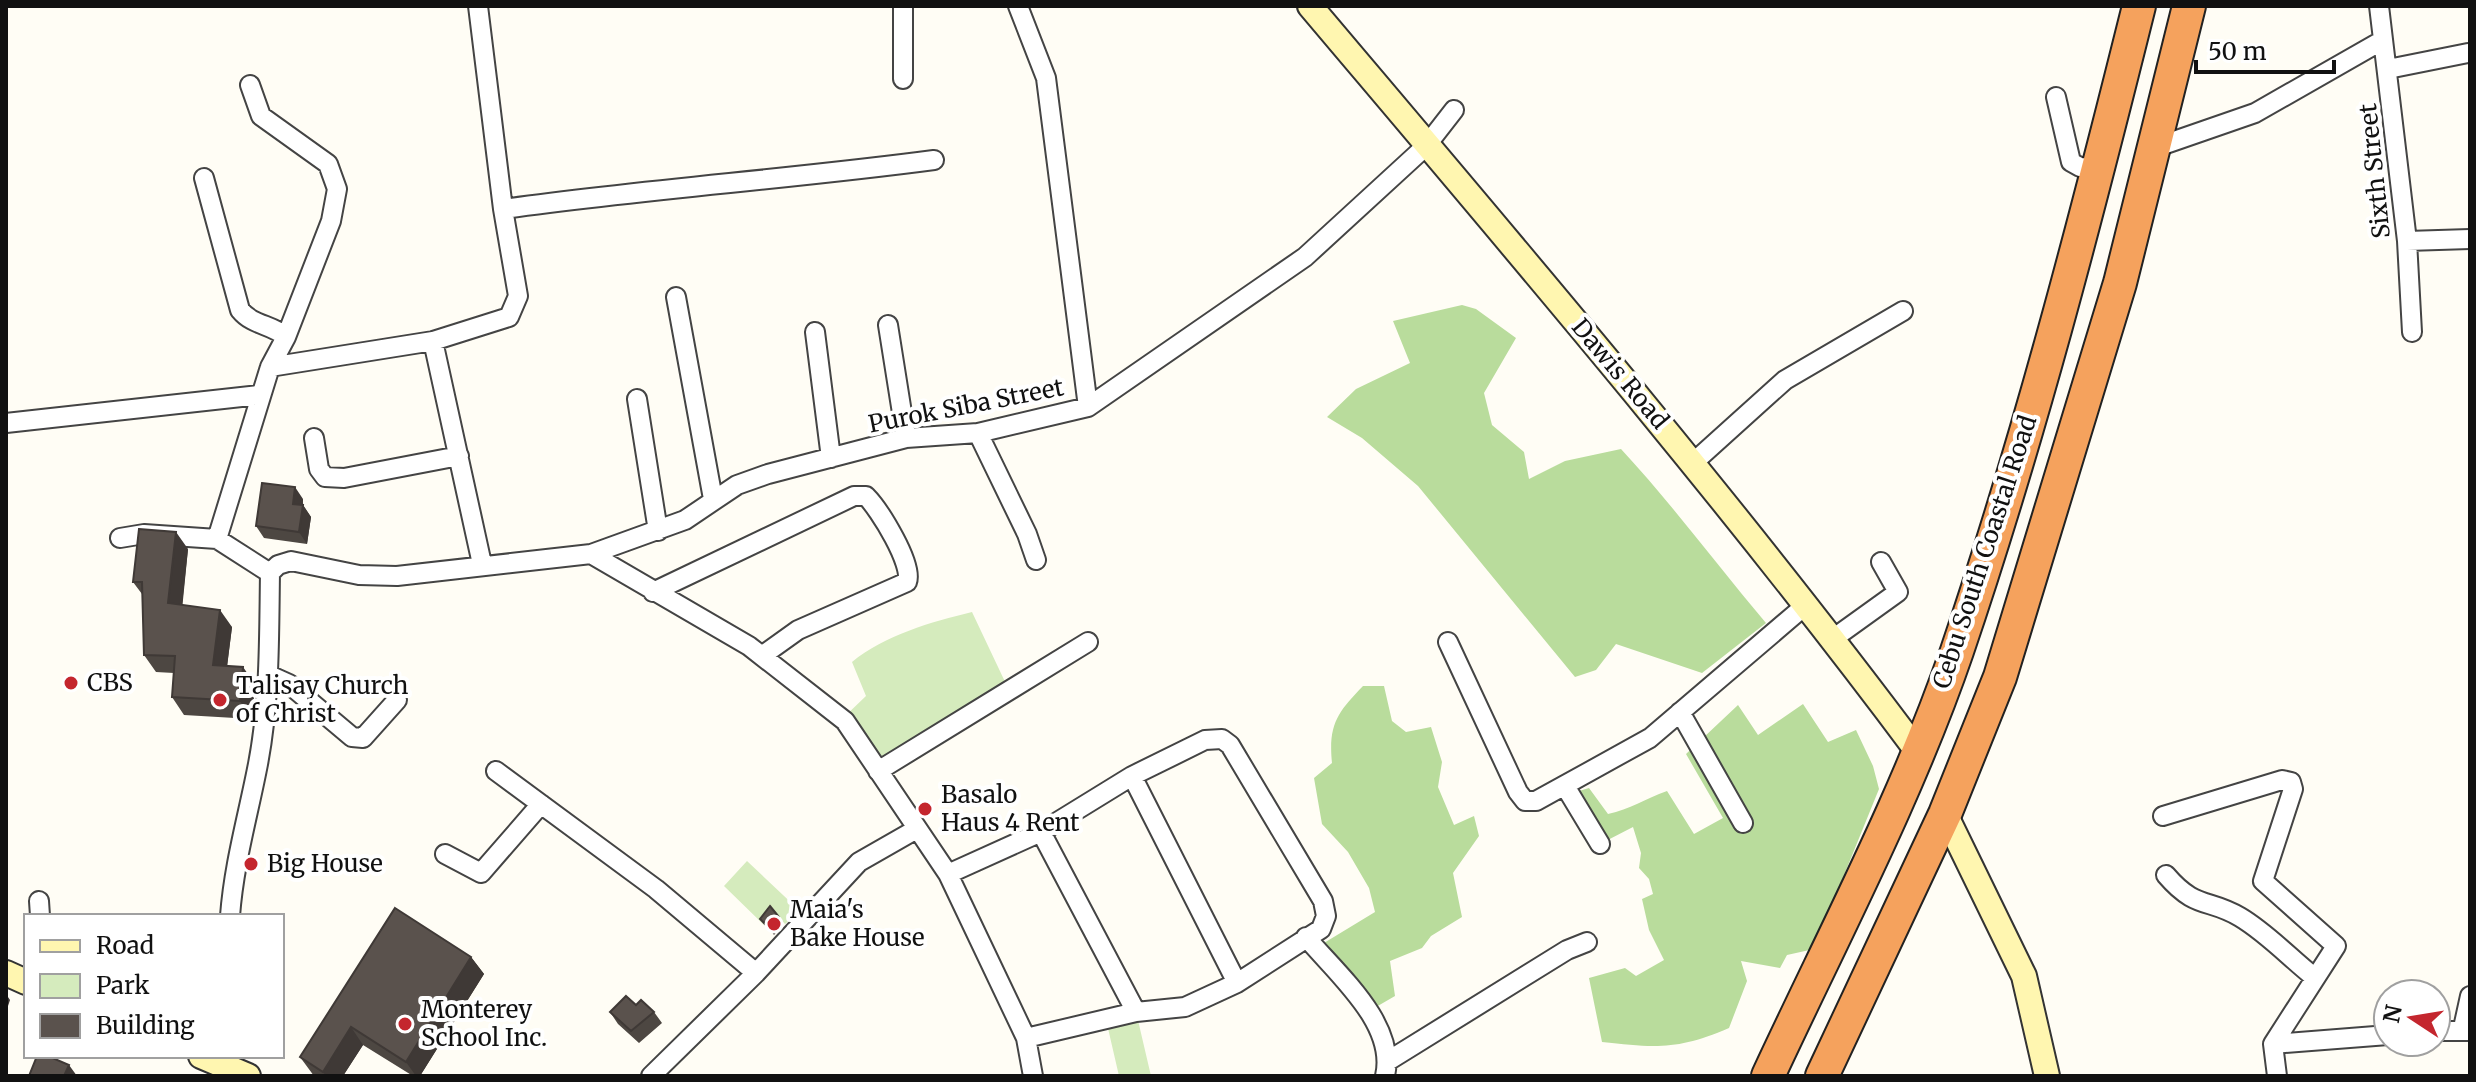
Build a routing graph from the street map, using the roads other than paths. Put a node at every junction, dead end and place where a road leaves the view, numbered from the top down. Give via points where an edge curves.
1 (478, 6) edge
2 (903, 6) edge
3 (1018, 6) edge
4 (2139, 6) edge
5 (2189, 6) edge
6 (2379, 6) edge
7 (1312, 7) edge
8 (2383, 40) junction
9 (2468, 53) edge
10 (2388, 69) junction
11 (903, 79) dead end
12 (250, 85) dead end
13 (2056, 97) dead end
14 (1454, 110) dead end
15 (1426, 146) junction
16 (2154, 148) junction
17 (934, 160) dead end
18 (2098, 169) junction
19 (204, 178) dead end
20 (503, 209) junction
21 (2470, 239) edge
22 (2407, 241) junction
23 (676, 297) dead end
24 (1903, 311) dead end
25 (888, 325) dead end
26 (815, 332) dead end
27 (2412, 332) dead end
28 (286, 337) junction
29 (433, 341) junction
30 (270, 367) junction
31 (259, 395) junction
32 (637, 399) dead end
33 (1088, 407) junction
34 (6, 423) edge
35 (978, 433) junction
36 (314, 438) dead end
37 (906, 438) junction
38 (459, 456) junction
39 (831, 458) junction
40 (1694, 462) junction
41 (713, 499) junction
42 (658, 531) junction
43 (120, 538) dead end
44 (217, 539) junction
45 (591, 554) junction
46 (1036, 560) dead end
47 (1881, 562) dead end
48 (482, 564) junction
49 (270, 573) junction
50 (653, 592) junction
51 (1807, 604) junction
52 (1834, 638) junction
53 (1088, 642) dead end
54 (1448, 642) dead end
55 (763, 655) junction
56 (269, 675) junction
57 (397, 700) dead end
58 (1680, 712) junction
59 (1918, 752) junction
60 (496, 771) dead end
61 (878, 771) junction
62 (1132, 776) junction
63 (1565, 786) junction
64 (541, 804) junction
65 (1945, 814) junction
66 (2163, 816) dead end
67 (1743, 823) dead end
68 (915, 830) junction
69 (1041, 832) junction
70 (1600, 844) dead end
71 (445, 854) dead end
72 (948, 874) junction
73 (2166, 875) dead end
74 (230, 914) edge
75 (1306, 937) junction
76 (1587, 942) dead end
77 (756, 973) junction
78 (2314, 977) junction
79 (1237, 983) junction
80 (2470, 996) edge
81 (1136, 1012) junction
82 (2466, 1030) edge
83 (2372, 1036) edge
84 (1026, 1038) junction
85 (2273, 1044) junction
86 (207, 1058) edge
87 (1386, 1069) edge
88 (240, 1070) edge
89 (651, 1076) edge
90 (1033, 1076) edge
91 (1768, 1076) edge
92 (1822, 1076) edge
93 (2047, 1076) edge
94 (2277, 1076) edge

1 - 20 street
2 - 11 street
3 - 33 street via 1046,78
4 - 18 highway, Cebu South Coastal Road
5 - 16 highway, Cebu South Coastal Road
6 - 8 street, Sixth Street
7 - 15 street, Dawis Road
8 - 10 street, Sixth Street
8 - 16 street via 2255,113
9 - 10 street
10 - 22 street, Sixth Street
12 - 28 street via 261,116 328,164 337,189 331,221
13 - 18 street via 2071,162
14 - 15 street, Purok Siba Street
15 - 33 street, Purok Siba Street via 1305,257
15 - 40 street, Dawis Road
16 - 65 highway, Cebu South Coastal Road via 2120,283 2005,663
17 - 20 street
18 - 59 highway, Cebu South Coastal Road via 2073,272 1956,651
19 - 28 street via 240,310 249,320 277,328
20 - 29 street via 518,296 515,309 509,317
21 - 22 street
22 - 27 street, Sixth Street
23 - 41 street
24 - 40 street via 1785,380
25 - 37 street
26 - 39 street
28 - 30 street
29 - 30 street
29 - 38 street
30 - 31 street
31 - 34 street
31 - 44 street
32 - 42 street
33 - 35 street, Purok Siba Street
35 - 37 street, Purok Siba Street
35 - 46 street
36 - 38 street via 325,477 360,476
37 - 39 street, Purok Siba Street
38 - 48 street
39 - 41 street, Purok Siba Street via 768,474
40 - 51 street, Dawis Road
41 - 42 street, Purok Siba Street via 685,520
42 - 45 street, Purok Siba Street
43 - 44 street via 144,534
44 - 49 street
45 - 48 street, Purok Siba Street
45 - 50 street
47 - 52 street via 1898,592
48 - 49 street, Purok Siba Street via 397,576 359,575 291,561
49 - 56 street
50 - 55 street
50 - 55 street via 854,496 866,496 908,565 907,582 798,630
51 - 52 street, Dawis Road
51 - 58 street
52 - 59 street, Dawis Road
53 - 61 street
54 - 63 street via 1525,801
55 - 61 street via 845,721
56 - 57 street via 289,684 352,737 373,731
56 - 74 street
58 - 63 street via 1650,738
58 - 67 street
59 - 91 highway, Cebu South Coastal Road
60 - 64 street
61 - 68 street
62 - 69 street
62 - 75 street via 1205,740 1222,739 1230,745 1323,901 1324,923
62 - 79 street
63 - 70 street
64 - 71 street via 481,873
64 - 77 street via 656,889
65 - 92 highway, Cebu South Coastal Road
65 - 93 street via 2024,976
66 - 78 street via 2282,780 2291,782 2263,881 2333,940 2335,951
68 - 72 street
68 - 77 street via 859,862
69 - 72 street
69 - 81 street
72 - 84 street
73 - 78 street via 2200,904 2242,918
75 - 79 street
75 - 87 street via 1379,1026
76 - 87 street
77 - 89 street
78 - 85 street
79 - 81 street via 1185,1007
80 - 82 street
81 - 84 street
83 - 85 street
84 - 90 street
85 - 94 street
86 - 88 street

